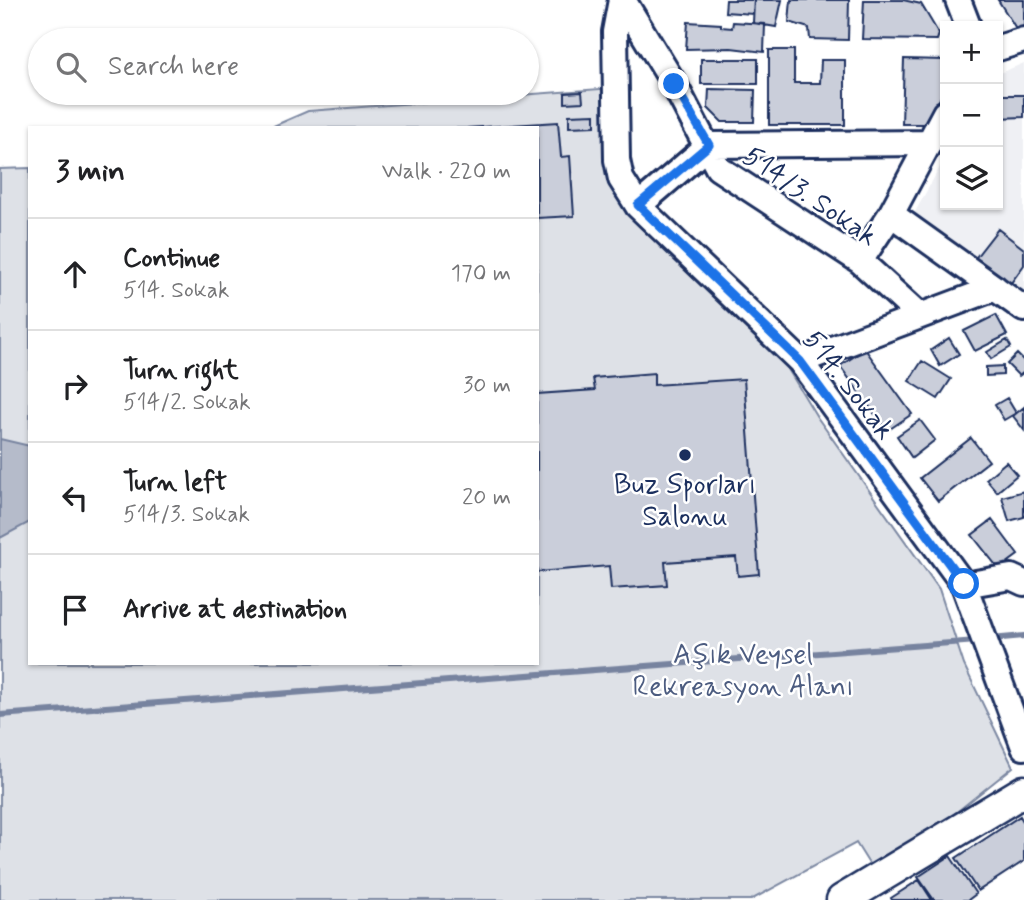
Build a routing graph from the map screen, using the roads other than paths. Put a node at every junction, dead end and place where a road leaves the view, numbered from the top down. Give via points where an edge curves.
1 (622, 0) edge
2 (958, 0) edge
3 (966, 21) edge
4 (1024, 40) edge
5 (1003, 46) edge
6 (940, 122) edge
7 (929, 143) junction
8 (709, 145) junction
9 (638, 205) junction
10 (891, 214) junction
11 (860, 261) junction
12 (995, 288) junction
13 (1024, 309) edge
14 (920, 316) junction
15 (800, 361) junction
16 (1019, 575) edge
17 (964, 584) junction
18 (1024, 747) edge
19 (1024, 791) edge
20 (842, 900) edge

1 - 8 street, 514/3. Sokak
1 - 9 street, 514. Sokak via 615,32 617,160 621,179
2 - 3 street
4 - 5 street
6 - 7 street
7 - 8 street
7 - 10 street
8 - 9 street
8 - 11 street, 514/3. Sokak via 718,168
9 - 15 street, 514. Sokak
10 - 11 street
10 - 12 street, 514/3. Sokak
11 - 14 street, 514/3. Sokak
12 - 13 street, 514/3. Sokak
12 - 14 street
14 - 15 street
15 - 17 street, 514. Sokak
16 - 17 street
17 - 18 street, 514. Sokak
19 - 20 main road

